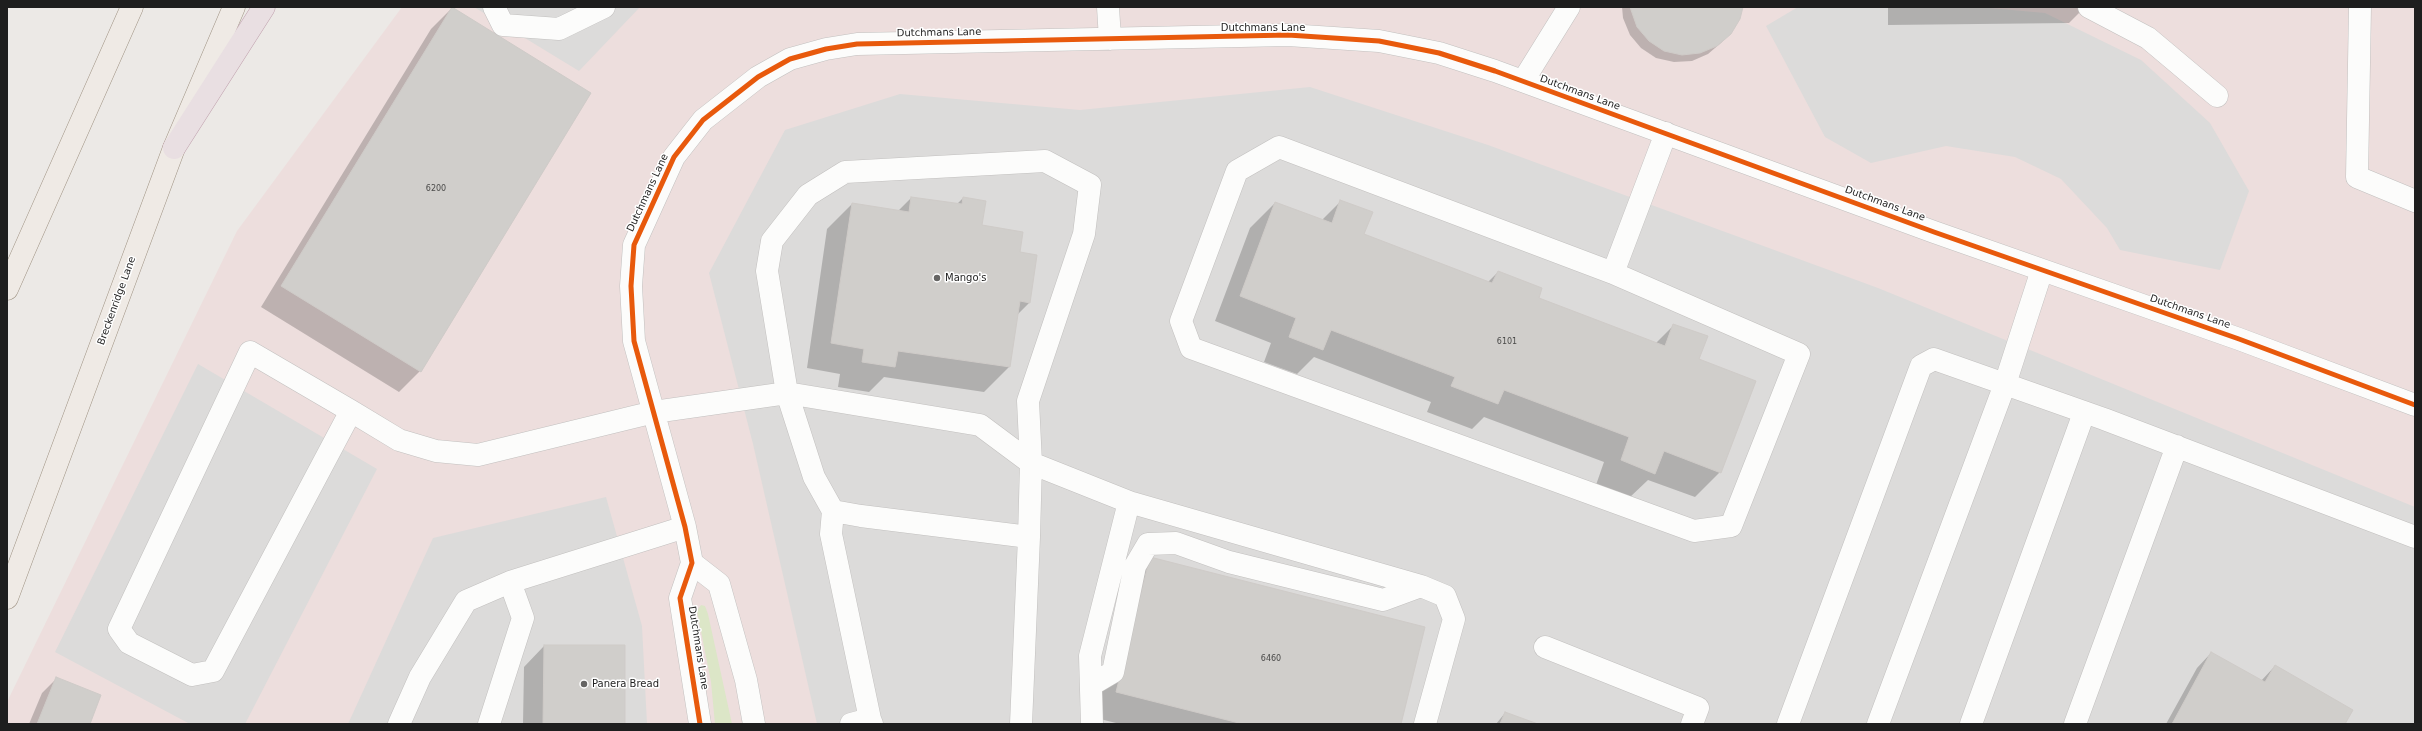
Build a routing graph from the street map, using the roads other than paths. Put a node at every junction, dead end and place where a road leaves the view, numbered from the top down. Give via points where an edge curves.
1 (132, 7) edge
2 (234, 7) edge
3 (264, 7) edge
4 (494, 7) edge
5 (604, 7) edge
6 (1108, 7) edge
7 (1569, 7) edge
8 (2089, 7) edge
9 (2360, 7) edge
10 (1110, 39) junction
11 (1524, 82) junction
12 (2218, 96) dead end
13 (1666, 134) junction
14 (174, 148) junction
15 (2415, 201) edge
16 (2042, 270) junction
17 (1613, 272) junction
18 (7, 289) edge
19 (2005, 384) junction
20 (787, 393) junction
21 (2415, 405) edge
22 (351, 411) junction
23 (654, 412) junction
24 (2084, 413) junction
25 (2177, 446) junction
26 (1031, 463) junction
27 (1129, 502) junction
28 (833, 510) junction
29 (684, 527) junction
30 (1029, 537) junction
31 (2415, 537) edge
32 (692, 563) junction
33 (510, 582) junction
34 (1421, 586) junction
35 (7, 598) edge
36 (1545, 647) dead end
37 (1091, 685) junction
38 (864, 722) edge
39 (399, 724) edge
40 (489, 724) edge
41 (700, 724) edge
42 (754, 724) edge
43 (1021, 724) edge
44 (1092, 724) edge
45 (1425, 724) edge
46 (1692, 724) edge
47 (1788, 724) edge
48 (1878, 724) edge
49 (1971, 724) edge
50 (2075, 724) edge

1 - 18 main road
2 - 14 main road, Breckenridge Lane
3 - 14 highway
4 - 5 street via 503,25 559,29
6 - 10 street
7 - 11 street
8 - 12 street via 2148,38
9 - 15 street via 2357,177
10 - 11 street, Dutchmans Lane via 1288,35 1379,41 1439,53
10 - 23 street, Dutchmans Lane via 857,44 790,59 730,97 703,120 674,156 634,246 631,286 634,341
11 - 13 street, Dutchmans Lane
13 - 16 street, Dutchmans Lane
13 - 17 street
14 - 35 main road, Breckenridge Lane
16 - 19 street
16 - 21 street, Dutchmans Lane via 2239,339
17 - 17 street via 1279,147 1237,171 1181,321 1190,348 1694,531 1731,526 1799,354
19 - 24 street
19 - 47 street via 1934,359 1921,366
19 - 48 street
20 - 23 street
20 - 26 street via 980,425
20 - 26 street via 767,271 772,241 808,195 845,172 1045,161 1090,184 1084,234 1028,401
20 - 28 street via 814,477
22 - 22 street via 250,352 119,629 129,643 192,675 214,671
22 - 23 street via 399,440 436,451 478,455
23 - 29 street, Dutchmans Lane
24 - 25 street
24 - 49 street
25 - 31 street
25 - 50 street
26 - 27 street
26 - 30 street
27 - 34 street
27 - 37 street via 1090,656
28 - 30 street via 861,516
28 - 38 street via 831,534
29 - 32 street, Dutchmans Lane
29 - 33 street
30 - 43 street
32 - 41 street, Dutchmans Lane via 680,598
32 - 42 street via 719,584 746,680
33 - 39 street via 466,601 420,677
33 - 40 street via 524,618
34 - 37 street via 1383,600 1229,562 1176,543 1148,544 1135,566 1112,672
34 - 45 street via 1445,596 1454,619
36 - 46 street via 1698,708
37 - 44 street

